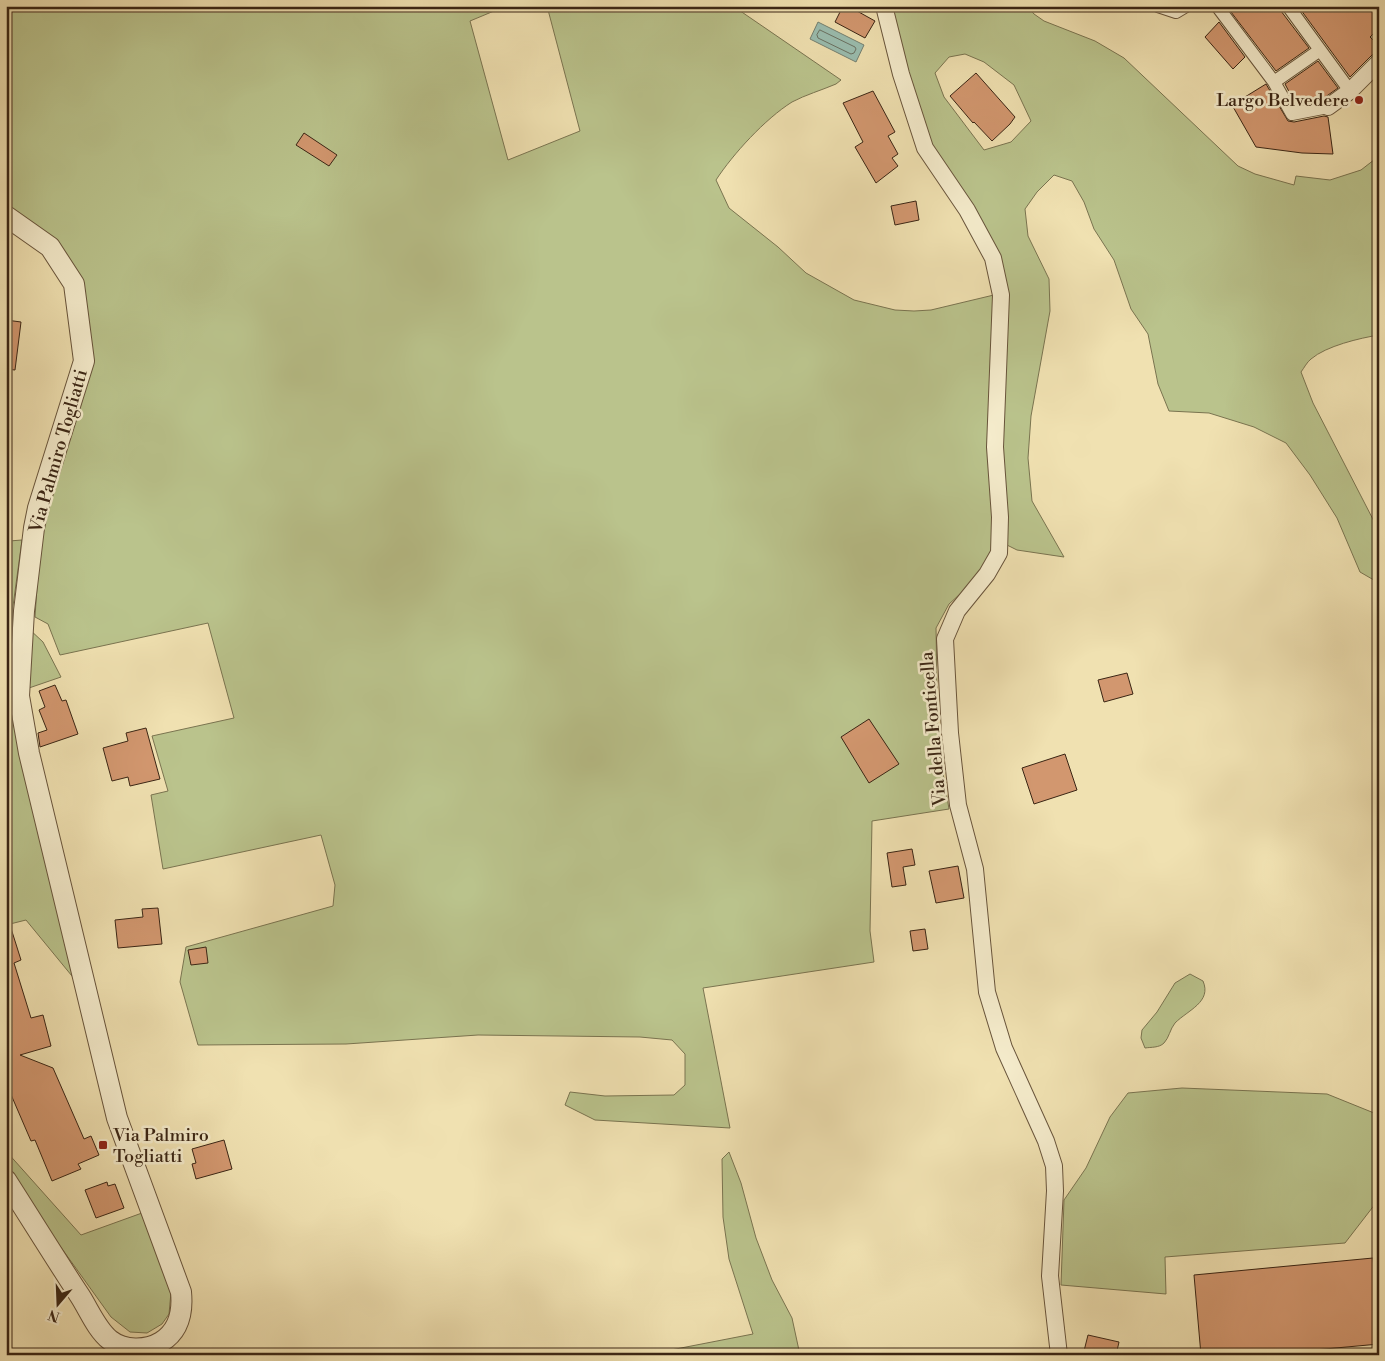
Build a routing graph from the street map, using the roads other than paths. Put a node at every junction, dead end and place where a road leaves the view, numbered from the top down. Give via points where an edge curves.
1 (884, 6) edge
2 (1158, 6) edge
3 (1186, 6) edge
4 (1288, 6) edge
5 (1221, 8) edge
6 (1320, 50) junction
7 (1379, 62) edge
8 (1274, 82) junction
9 (1350, 91) junction
10 (1328, 107) joint
11 (6, 216) edge
12 (6, 1180) edge
13 (164, 1348) edge
14 (1059, 1355) edge

1 - 14 street, Via della Fonticella via 901,74 925,148 967,210 993,258 1001,295 995,447 999,553 987,574 957,611 945,639 950,733 958,805 975,869 987,992 1004,1048 1054,1166 1050,1276
2 - 3 street via 1176,12
4 - 6 street
5 - 8 street
6 - 8 street
6 - 9 street
7 - 9 street
8 - 10 street via 1292,114
9 - 10 street
11 - 13 street, Via Palmiro Togliatti via 50,247 74,284 84,361 38,508 27,578 19,696 29,753 117,1118 181,1292 179,1321
12 - 13 street, Via Palmiro Togliatti via 110,1340 133,1349

